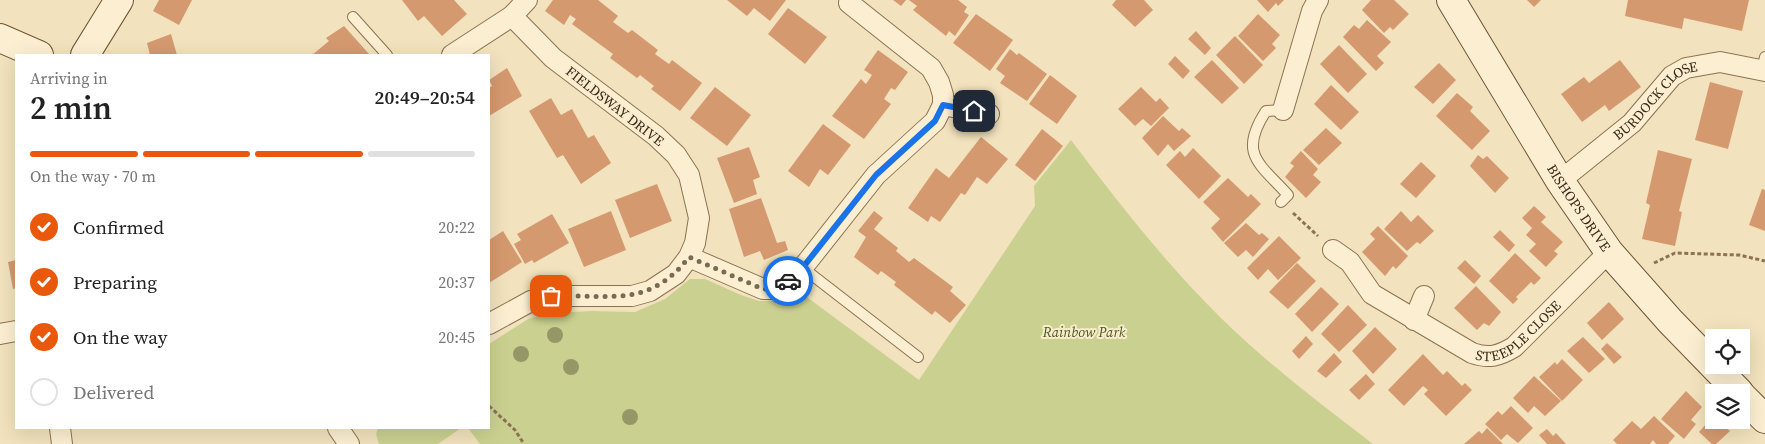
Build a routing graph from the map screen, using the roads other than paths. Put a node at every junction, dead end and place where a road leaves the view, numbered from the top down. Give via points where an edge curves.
1 (119, 0) edge
2 (527, 0) edge
3 (1318, 0) edge
4 (1451, 0) edge
5 (847, 2) edge
6 (512, 16) junction
7 (353, 17) dead end
8 (0, 38) edge
9 (38, 54) edge
10 (86, 54) edge
11 (386, 54) edge
12 (454, 54) edge
13 (1764, 66) edge
14 (943, 105) junction
15 (1283, 110) joint
16 (990, 114) dead end
17 (1560, 181) junction
18 (1281, 202) road end
19 (1333, 250) road end
20 (1609, 252) junction
21 (689, 257) junction
22 (803, 268) junction
23 (1424, 296) dead end
24 (1414, 320) junction
25 (490, 323) edge
26 (15, 331) edge
27 (0, 334) edge
28 (918, 357) dead end
29 (1731, 384) edge
30 (1750, 404) edge
31 (1765, 419) edge
32 (60, 429) edge
33 (339, 429) edge
34 (62, 444) edge
35 (350, 444) edge

1 - 10 street
2 - 6 street
3 - 15 street
4 - 17 street, BISHOPS DRIVE
5 - 14 street via 931,68 939,82
6 - 12 street
6 - 21 street, FIELDSWAY DRIVE via 553,58 656,136 676,155 688,175 699,218
7 - 11 lane
8 - 9 street
13 - 17 street, BURDOCK CLOSE via 1720,62 1686,68 1672,76 1632,123
14 - 16 street
14 - 22 street via 935,121 876,175
15 - 18 lane via 1266,111 1254,131 1251,144 1254,156 1288,195
17 - 20 street, BISHOPS DRIVE
19 - 24 street, STEEPLE CLOSE via 1350,262 1372,294
20 - 24 street, STEEPLE CLOSE via 1514,347 1496,356 1481,356
20 - 29 street, BISHOPS DRIVE
21 - 22 street via 763,289 775,289
21 - 25 street, FIELDSWAY DRIVE via 676,274 650,291 632,296 551,296 530,301
22 - 28 lane
23 - 24 street
26 - 27 street
30 - 31 street, BISHOPS DRIVE
32 - 34 street
33 - 35 street

